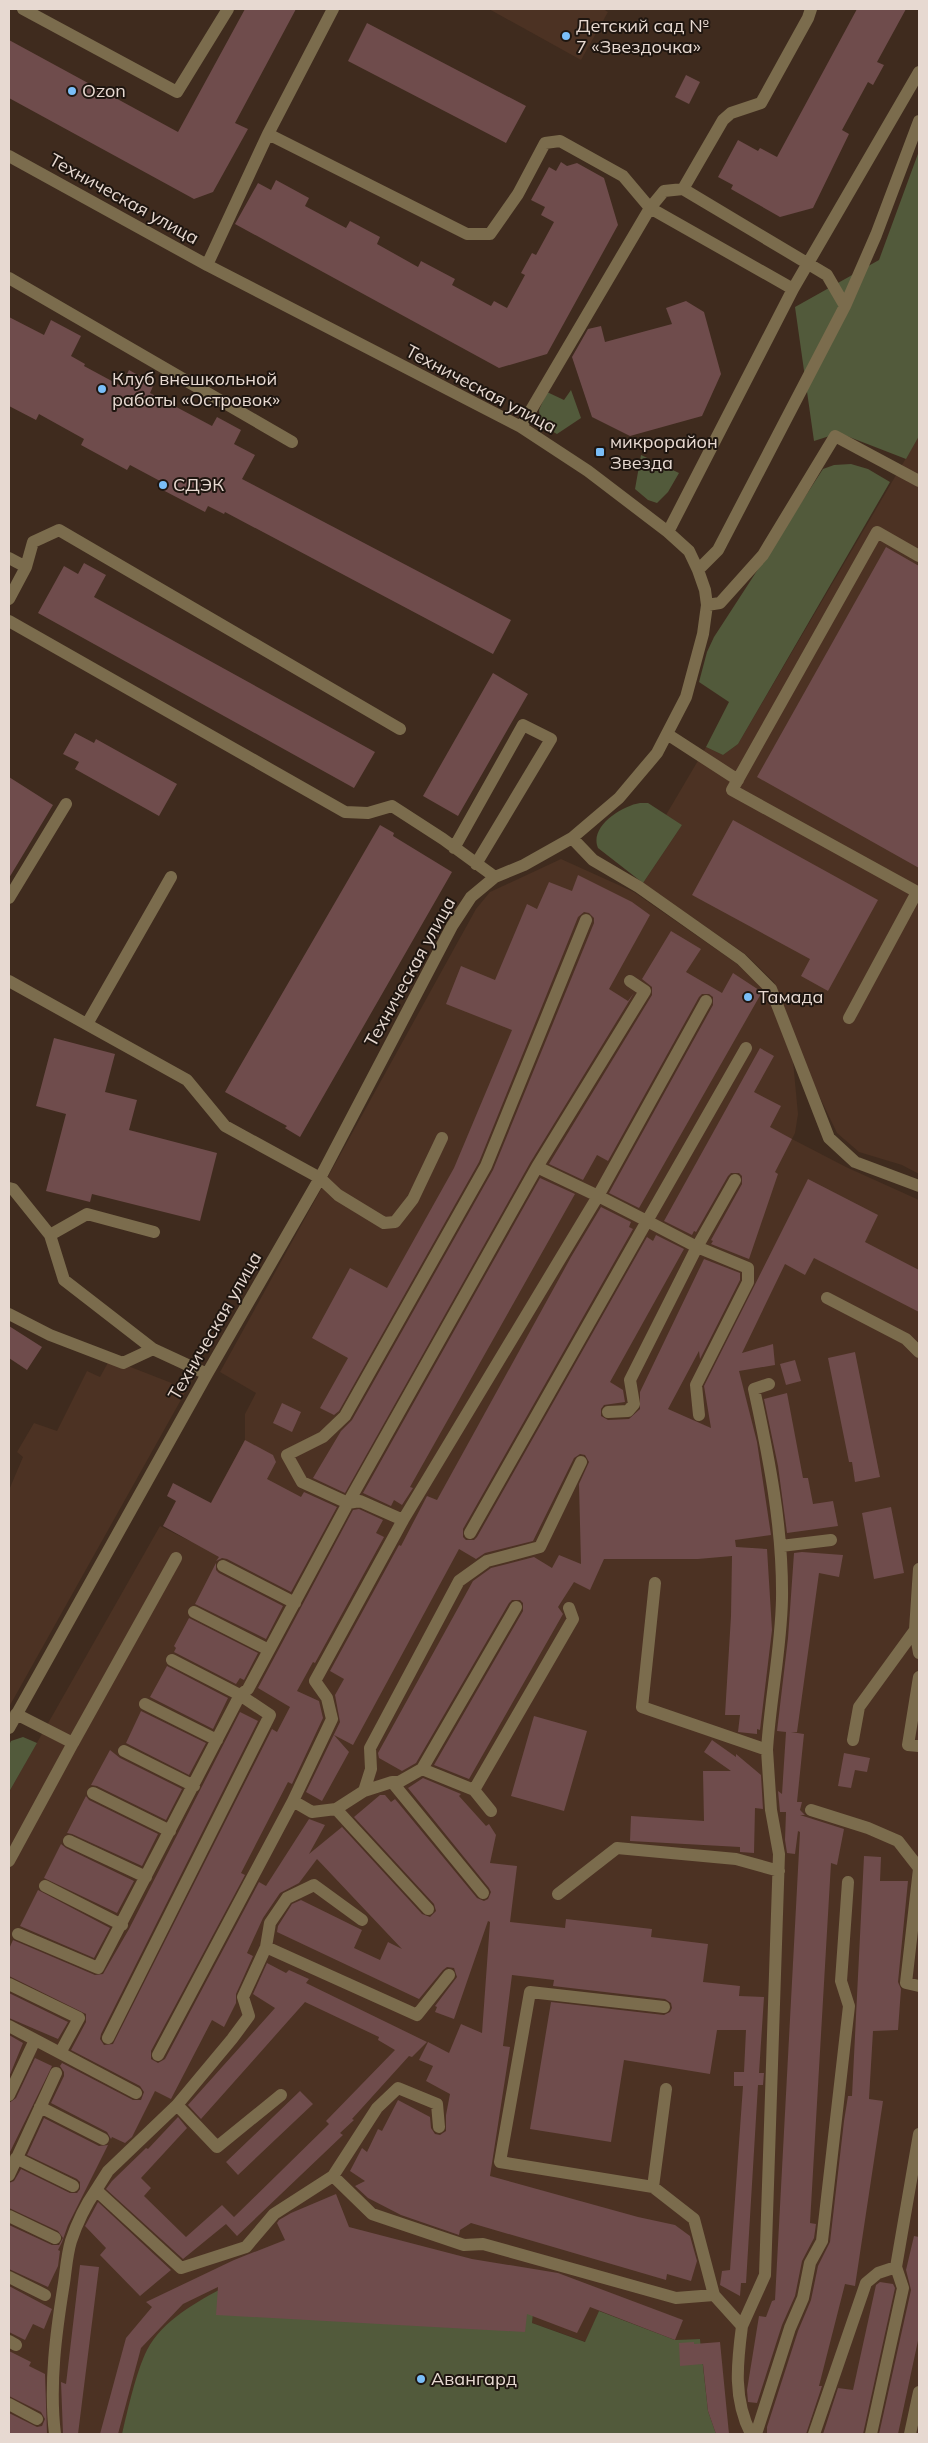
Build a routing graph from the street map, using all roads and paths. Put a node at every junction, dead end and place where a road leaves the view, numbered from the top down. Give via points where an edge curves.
1 (23, 9) edge
2 (228, 9) edge
3 (333, 9) edge
4 (811, 9) edge
5 (919, 72) edge
6 (919, 121) edge
7 (268, 134) junction
8 (9, 156) edge
9 (683, 189) junction
10 (650, 208) junction
11 (807, 262) junction
12 (207, 265) junction
13 (9, 278) edge
14 (793, 289) junction
15 (845, 306) junction
16 (521, 427) junction
17 (292, 442) dead end
18 (919, 481) edge
19 (668, 532) junction
20 (919, 556) edge
21 (9, 558) edge
22 (26, 567) junction
23 (698, 570) junction
24 (9, 599) edge
25 (707, 605) junction
26 (9, 621) edge
27 (400, 729) dead end
28 (667, 734) junction
29 (738, 780) junction
30 (66, 804) dead end
31 (572, 838) junction
32 (454, 848) junction
33 (476, 864) junction
34 (171, 877) dead end
35 (495, 877) junction
36 (918, 892) edge
37 (9, 898) edge
38 (586, 920) dead end
39 (9, 981) edge
40 (630, 981) dead end
41 (706, 1001) dead end
42 (849, 1018) dead end
43 (87, 1024) junction
44 (746, 1048) dead end
45 (442, 1138) dead end
46 (537, 1166) junction
47 (320, 1178) junction
48 (735, 1180) dead end
49 (919, 1186) edge
50 (9, 1188) edge
51 (598, 1196) junction
52 (647, 1222) junction
53 (154, 1232) dead end
54 (50, 1236) junction
55 (697, 1247) junction
56 (827, 1298) dead end
57 (9, 1314) edge
58 (153, 1349) junction
59 (919, 1352) edge
60 (207, 1374) junction
61 (770, 1384) dead end
62 (608, 1412) dead end
63 (700, 1415) dead end
64 (581, 1462) dead end
65 (348, 1503) junction
66 (403, 1520) junction
67 (470, 1533) dead end
68 (831, 1540) dead end
69 (781, 1546) junction
70 (176, 1558) dead end
71 (223, 1566) dead end
72 (919, 1569) edge
73 (654, 1583) dead end
74 (295, 1603) junction
75 (516, 1606) dead end
76 (569, 1608) dead end
77 (194, 1612) dead end
78 (915, 1630) junction
79 (269, 1650) junction
80 (919, 1652) edge
81 (172, 1660) dead end
82 (919, 1677) edge
83 (240, 1695) junction
84 (145, 1704) dead end
85 (16, 1714) junction
86 (9, 1728) edge
87 (217, 1740) junction
88 (853, 1740) dead end
89 (73, 1744) junction
90 (919, 1746) edge
91 (767, 1750) junction
92 (124, 1751) dead end
93 (422, 1769) junction
94 (392, 1782) junction
95 (194, 1786) junction
96 (474, 1790) junction
97 (364, 1791) junction
98 (93, 1793) dead end
99 (293, 1801) junction
100 (336, 1809) junction
101 (811, 1810) dead end
102 (491, 1811) dead end
103 (170, 1831) junction
104 (69, 1841) dead end
105 (9, 1861) edge
106 (919, 1869) edge
107 (779, 1872) junction
108 (146, 1877) junction
109 (848, 1882) dead end
110 (45, 1886) dead end
111 (483, 1893) dead end
112 (558, 1894) dead end
113 (428, 1909) dead end
114 (362, 1920) dead end
115 (122, 1925) junction
116 (18, 1934) dead end
117 (266, 1948) junction
118 (449, 1975) dead end
119 (9, 1984) edge
120 (919, 1986) edge
121 (664, 2007) dead end
122 (9, 2026) edge
123 (108, 2038) dead end
124 (35, 2040) junction
125 (60, 2053) junction
126 (158, 2055) dead end
127 (56, 2073) dead end
128 (666, 2089) dead end
129 (136, 2093) dead end
130 (9, 2095) edge
131 (281, 2095) dead end
132 (177, 2105) junction
133 (40, 2107) junction
134 (439, 2127) dead end
135 (919, 2134) edge
136 (103, 2139) dead end
137 (16, 2158) junction
138 (9, 2175) edge
139 (333, 2176) junction
140 (73, 2186) dead end
141 (653, 2186) junction
142 (96, 2190) junction
143 (9, 2216) edge
144 (55, 2238) dead end
145 (896, 2267) junction
146 (9, 2277) edge
147 (45, 2295) dead end
148 (714, 2295) junction
149 (742, 2326) junction
150 (919, 2392) edge
151 (9, 2404) edge
152 (37, 2419) dead end
153 (55, 2434) edge
154 (751, 2434) edge
155 (756, 2434) edge
156 (814, 2434) edge
157 (871, 2434) edge
158 (910, 2434) edge

1 - 2 street via 177,92
3 - 7 street
4 - 9 street via 761,103 732,113 723,120
5 - 11 street
6 - 15 street
7 - 10 street via 466,234 490,234 518,194 545,144 560,141 624,176
7 - 12 street
8 - 12 street, Техническая улица
9 - 10 street via 664,191
9 - 11 street
10 - 14 street
10 - 16 street
11 - 14 street
11 - 15 street via 827,275
12 - 16 street, Техническая улица
13 - 17 street
14 - 19 street
15 - 23 street via 718,550
16 - 19 street, Техническая улица via 588,471
18 - 25 street via 835,436 763,555 720,603
19 - 23 street, Техническая улица via 689,550
20 - 29 street via 876,532
21 - 22 street
22 - 24 street
22 - 27 street via 33,542 59,530
23 - 25 street, Техническая улица
25 - 28 street, Техническая улица via 703,634 686,697
26 - 32 street via 345,812 368,813 392,806
28 - 29 street
28 - 31 street, Техническая улица via 657,754 619,798
29 - 36 street via 732,790
30 - 37 street
31 - 35 street, Техническая улица
31 - 49 street via 593,860 639,888 741,960 771,989 829,1138 855,1162
32 - 33 street
32 - 33 street via 523,725 551,739
33 - 35 street
34 - 43 street
35 - 47 street, Техническая улица via 472,897 452,926
36 - 42 street
38 - 65 street via 486,1166 345,1416 324,1437 287,1455 302,1482
39 - 43 street
40 - 46 street via 645,991
41 - 51 street
43 - 47 street via 187,1080 225,1126
44 - 52 street
45 - 47 street via 413,1199 395,1222 384,1223 338,1195
46 - 51 street
46 - 65 street
47 - 60 street, Техническая улица
48 - 55 street
50 - 54 street
51 - 52 street
51 - 66 street
52 - 55 street
52 - 67 street
53 - 54 street via 87,1214
54 - 58 street via 64,1280
55 - 62 street via 630,1380 634,1404 628,1411
55 - 63 street via 748,1268 748,1282 696,1384
56 - 59 street via 906,1339
57 - 58 street via 50,1335 123,1363
58 - 60 street
60 - 85 street, Техническая улица
61 - 69 street via 754,1389 770,1464
64 - 97 street via 540,1547 487,1562 459,1582 370,1748 371,1769
65 - 66 street via 360,1501
65 - 74 street
66 - 99 street via 316,1681 327,1698 332,1719
68 - 69 street
69 - 91 street via 782,1600
70 - 89 street
71 - 74 street
72 - 78 street
73 - 91 street via 642,1707
74 - 79 street
75 - 93 street
76 - 96 street via 573,1619
77 - 79 street
78 - 80 street
78 - 88 street via 859,1707
79 - 83 street via 248,1689
81 - 83 street
82 - 90 street via 908,1745
83 - 87 street
83 - 123 street via 270,1715
84 - 87 street
85 - 86 street, Техническая улица
85 - 89 street
87 - 95 street
89 - 105 street
91 - 107 street via 771,1810 780,1854
92 - 95 street
93 - 94 street via 399,1782
93 - 96 street
94 - 97 street
94 - 111 street
95 - 103 street
96 - 102 street
97 - 100 street
98 - 103 street
99 - 100 street via 312,1812
99 - 126 street
100 - 113 street
101 - 106 street via 898,1841
103 - 108 street
104 - 108 street
106 - 120 street via 906,1983
107 - 112 street via 736,1859 617,1848
107 - 149 street via 765,2275
108 - 115 street
109 - 155 street via 840,1981 849,2006 822,2241 810,2263 803,2298
110 - 115 street
114 - 117 street via 314,1886 287,1898 270,1923
115 - 116 street via 98,1968
117 - 118 street via 417,2015
117 - 132 street via 244,1997 249,2016
119 - 125 street via 79,2018
121 - 141 street via 530,1992 500,2162
122 - 124 street
124 - 125 street
124 - 130 street
125 - 129 street
127 - 133 street
128 - 141 street
131 - 132 street via 217,2147
132 - 142 street via 108,2171
133 - 136 street
133 - 137 street
134 - 139 street via 437,2104 398,2088 377,2108
135 - 145 street
137 - 138 street
137 - 140 street
139 - 142 street via 274,2214 246,2247 181,2268
139 - 148 street via 372,2214 464,2245 483,2244 676,2298
141 - 148 street via 694,2219
142 - 153 street via 80,2216 70,2244 55,2360 52,2412
143 - 144 street
145 - 156 street via 878,2273 866,2283
145 - 157 street via 903,2288
146 - 147 street
148 - 149 street
149 - 154 street via 737,2363 738,2394 742,2417
150 - 158 street
151 - 152 street

